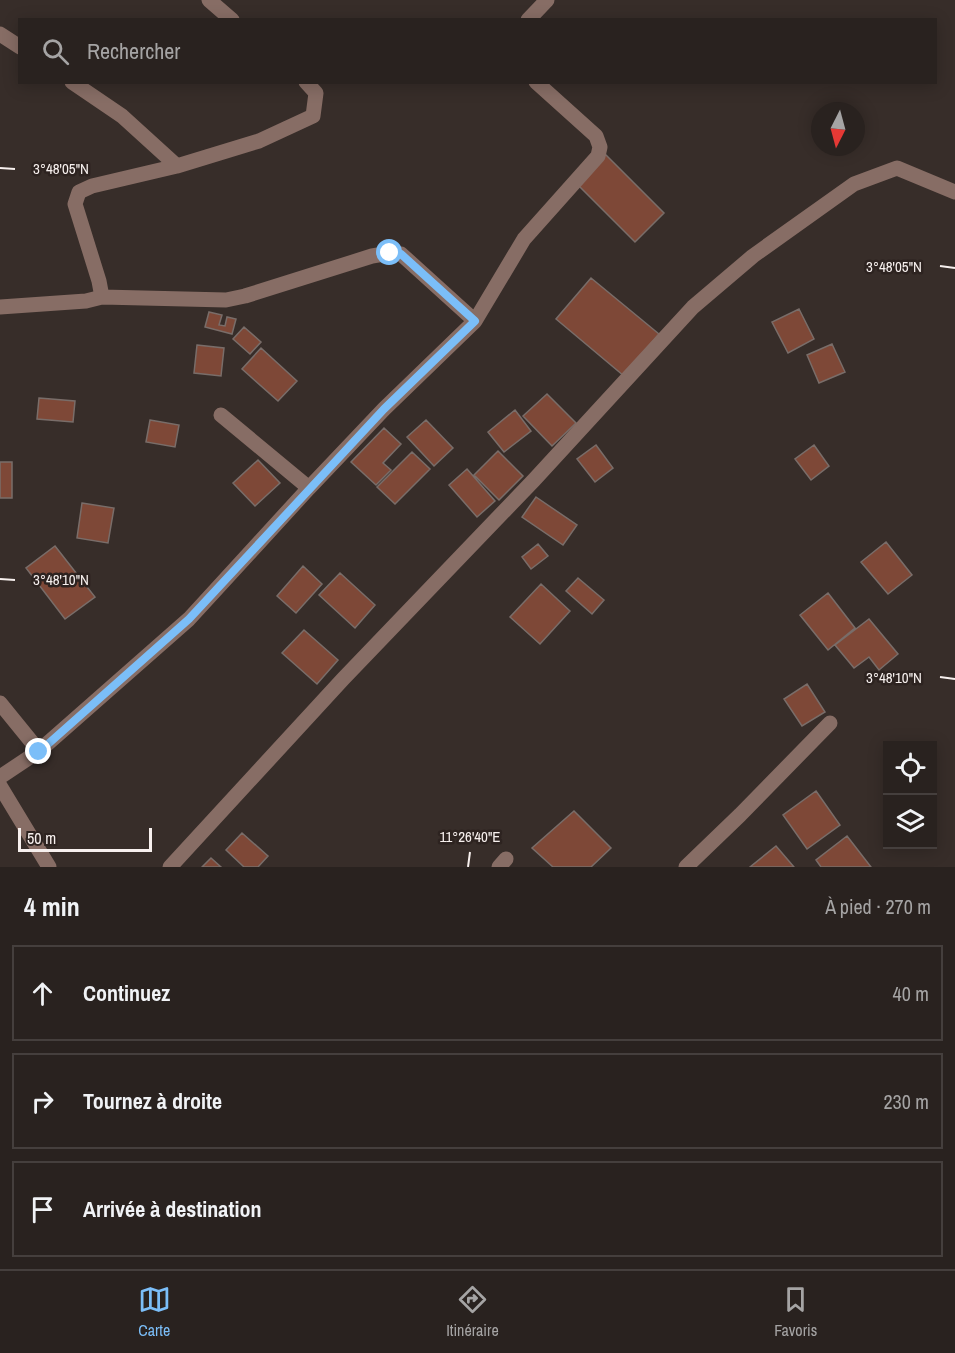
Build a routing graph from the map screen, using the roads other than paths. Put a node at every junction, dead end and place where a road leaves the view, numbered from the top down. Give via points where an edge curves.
1 (209, 0) edge
2 (547, 0) edge
3 (230, 18) edge
4 (530, 18) edge
5 (0, 34) edge
6 (18, 46) edge
7 (75, 84) edge
8 (308, 84) edge
9 (539, 84) edge
10 (177, 166) junction
11 (955, 192) edge
12 (102, 297) junction
13 (0, 306) edge
14 (475, 321) junction
15 (221, 415) dead end
16 (309, 488) junction
17 (0, 703) edge
18 (830, 723) dead end
19 (39, 752) junction
20 (0, 777) edge
21 (0, 786) edge
22 (49, 867) edge
23 (170, 867) edge
24 (686, 867) edge

1 - 3 street
2 - 4 street
5 - 6 street
7 - 10 street via 122,116
8 - 10 street via 316,93 313,116 260,141
9 - 14 street via 588,126 600,147 598,156 524,239
10 - 12 street via 79,192 75,204
11 - 23 street via 897,168 854,184 753,256 693,307
12 - 13 street
12 - 14 street via 226,300 390,253 401,254
14 - 16 street
15 - 16 street
16 - 19 street via 189,619
17 - 19 street
18 - 24 street
19 - 20 street
21 - 22 street

